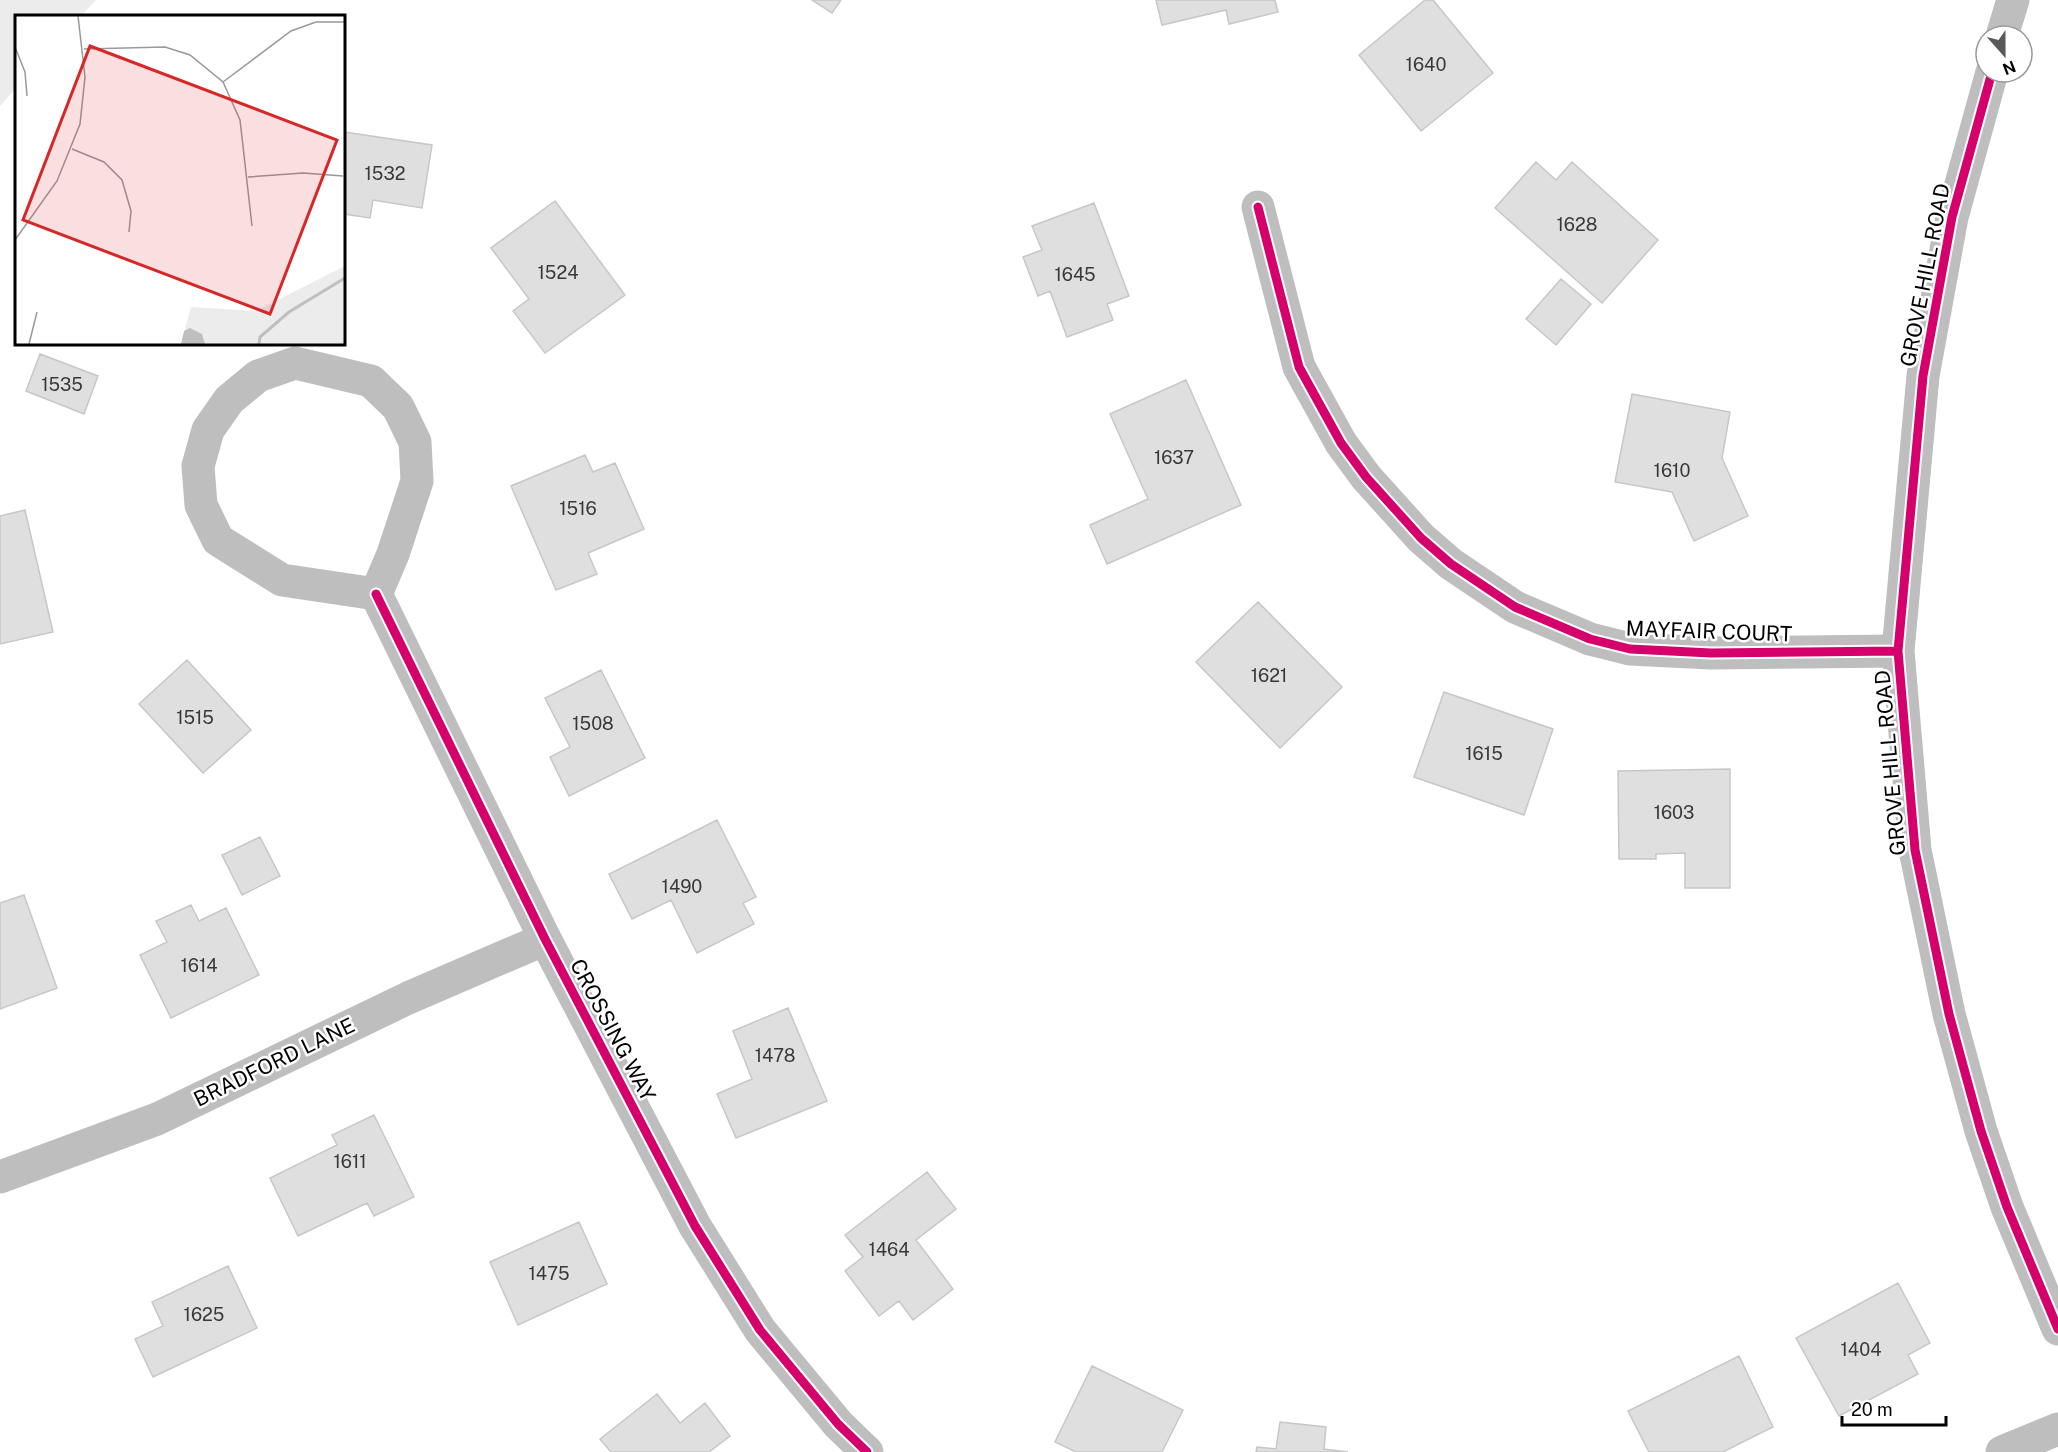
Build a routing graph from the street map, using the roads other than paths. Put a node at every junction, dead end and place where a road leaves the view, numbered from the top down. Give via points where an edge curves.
1 (2013, 0) edge
2 (2006, 24) edge
3 (1989, 84) edge
4 (1258, 207) dead end
5 (376, 594) junction
6 (1898, 651) junction
7 (545, 939) junction
8 (0, 1177) edge
9 (2058, 1329) edge
10 (2058, 1429) edge
11 (867, 1452) edge
12 (2002, 1452) edge

1 - 2 street
3 - 6 street, GROVE HILL ROAD via 1952,217 1923,376
4 - 6 street, MAYFAIR COURT via 1299,367 1341,443 1365,477 1421,538 1451,564 1515,607 1590,639 1630,649 1711,653
5 - 5 street via 417,481 416,442 398,407 371,381 295,363 258,376 229,400 208,430 198,466 201,506 218,540 282,580
5 - 7 street, CROSSING WAY
6 - 9 street, GROVE HILL ROAD via 1915,850 1949,1014 1981,1131 2007,1207
7 - 8 street, BRADFORD LANE via 408,998 157,1119
7 - 11 street, CROSSING WAY via 695,1226 748,1311 838,1424
10 - 12 street

